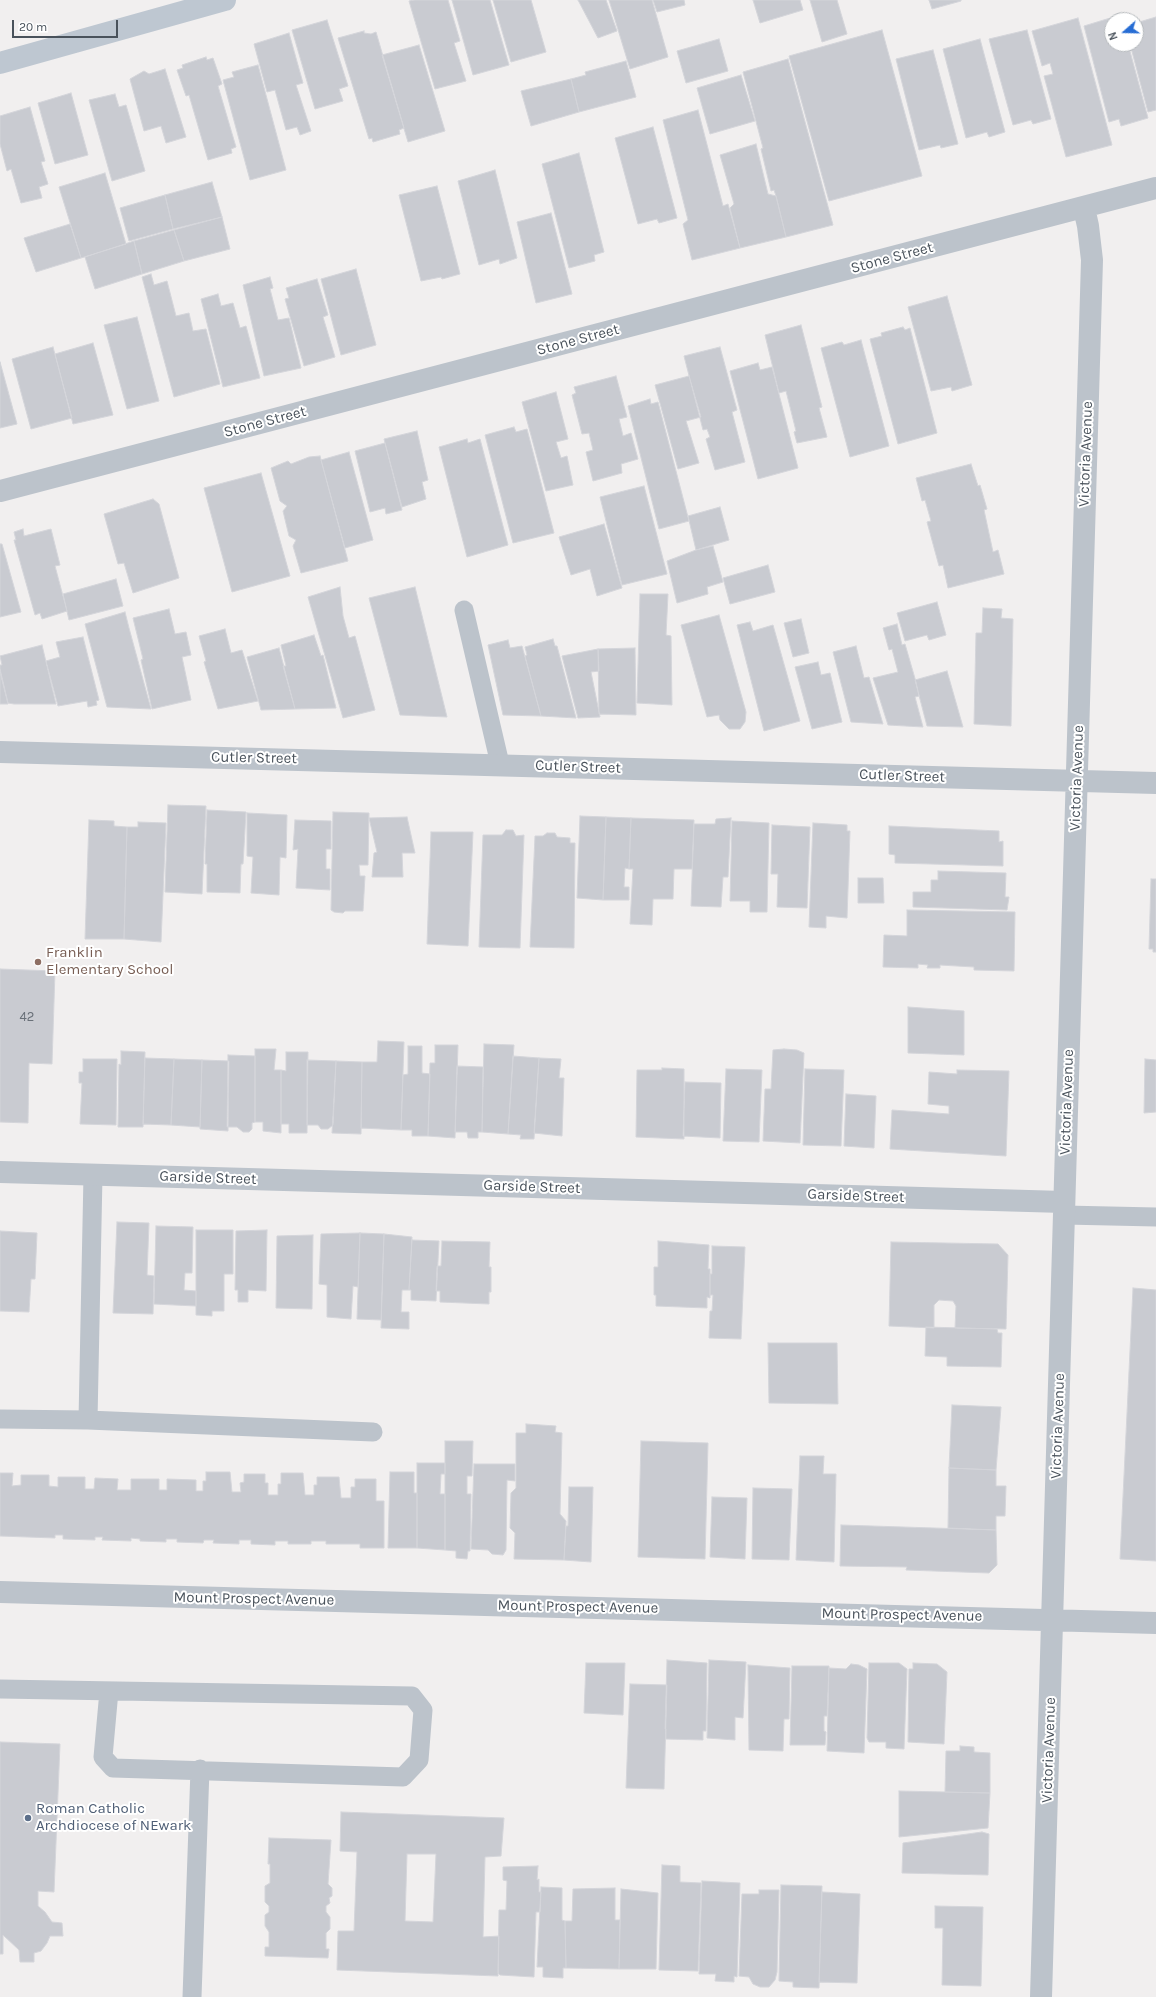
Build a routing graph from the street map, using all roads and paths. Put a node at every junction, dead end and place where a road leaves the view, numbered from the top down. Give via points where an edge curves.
1 (225, 0) edge
2 (0, 64) edge
3 (1156, 188) edge
4 (1084, 208) junction
5 (0, 491) edge
6 (464, 610) dead end
7 (0, 752) edge
8 (500, 764) junction
9 (1077, 781) junction
10 (1156, 783) edge
11 (0, 1172) edge
12 (93, 1175) junction
13 (1064, 1208) junction
14 (1156, 1217) edge
15 (0, 1419) edge
16 (88, 1420) junction
17 (373, 1432) dead end
18 (0, 1592) edge
19 (1052, 1619) junction
20 (1156, 1622) edge
21 (0, 1690) edge
22 (109, 1691) junction
23 (200, 1769) junction
24 (192, 1997) edge
25 (1041, 1997) edge

1 - 2 street
3 - 4 street, Stone Street
4 - 5 street, Stone Street
4 - 9 street, Victoria Avenue via 1092,260
6 - 8 lane
7 - 8 street, Cutler Street
8 - 9 street, Cutler Street
9 - 10 street, Cutler Street
9 - 13 street, Victoria Avenue
11 - 12 street, Garside Street
12 - 13 street, Garside Street
12 - 16 lane
13 - 14 lane
13 - 19 street, Victoria Avenue
15 - 16 lane
16 - 17 lane
18 - 19 street, Mount Prospect Avenue
19 - 20 street, Mount Prospect Avenue
19 - 25 street, Victoria Avenue
21 - 22 lane
22 - 23 lane via 103,1757 113,1768
22 - 23 lane via 412,1696 423,1710 419,1760 403,1777
23 - 24 lane

